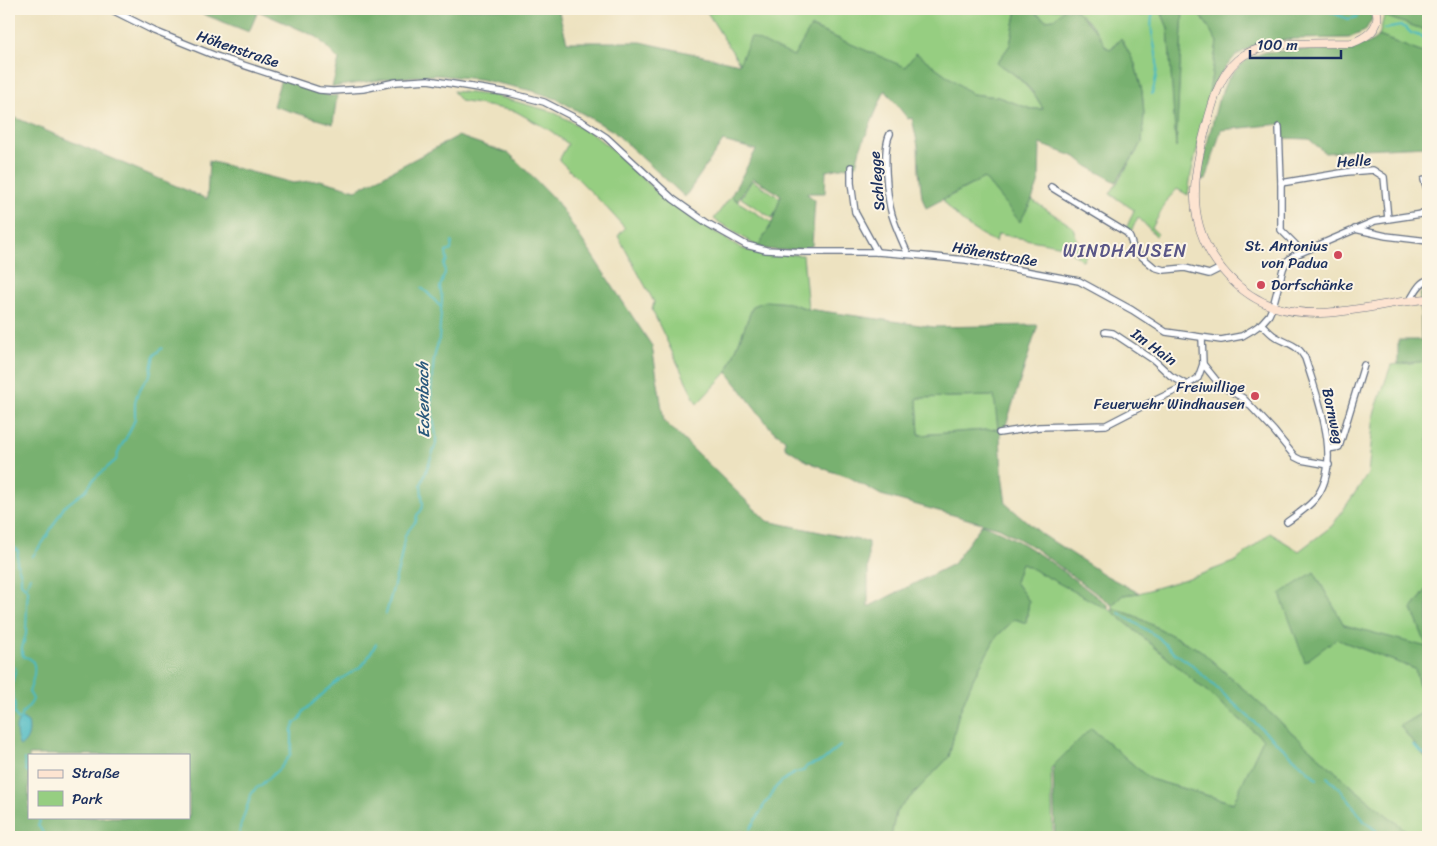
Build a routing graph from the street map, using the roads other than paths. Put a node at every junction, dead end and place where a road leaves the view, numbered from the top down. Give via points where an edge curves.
1 (110, 9) edge
2 (1376, 9) edge
3 (1279, 127) dead end
4 (890, 134) dead end
5 (851, 167) dead end
6 (1424, 180) dead end
7 (1281, 183) junction
8 (1051, 187) dead end
9 (1428, 213) edge
10 (1388, 219) junction
11 (1355, 229) junction
12 (1428, 241) edge
13 (877, 252) junction
14 (1300, 252) junction
15 (908, 254) junction
16 (1221, 268) junction
17 (1428, 280) edge
18 (1428, 299) edge
19 (1410, 300) junction
20 (1273, 306) junction
21 (1261, 324) junction
22 (1105, 332) dead end
23 (1202, 338) junction
24 (1203, 364) junction
25 (1364, 365) dead end
26 (1187, 385) junction
27 (999, 434) dead end
28 (1328, 449) junction
29 (1329, 465) junction
30 (1287, 522) dead end

1 - 13 street, Höhenstraße via 216,56 319,90 363,89 428,80 544,102 606,137 673,199 746,245 766,250
2 - 16 main road via 1376,25 1359,40 1352,43 1285,45 1254,51 1244,55 1223,76 1205,131 1194,185 1200,230
3 - 7 street
4 - 15 street, Schlegge via 886,164 888,194 892,215
5 - 13 street via 855,212
6 - 9 street
7 - 10 street, Helle via 1373,170 1384,177
7 - 14 street via 1281,230
8 - 16 street via 1127,232 1134,250 1154,267 1164,270 1185,268 1209,274
9 - 10 street
10 - 11 street via 1375,220
11 - 12 street
11 - 14 street
13 - 15 street, Höhenstraße
14 - 20 street, Höhenstraße via 1286,262
15 - 23 street, Höhenstraße via 966,260 1078,281 1166,332
16 - 20 main road via 1244,290
17 - 19 street via 1420,285
18 - 19 main road
19 - 20 main road via 1312,314
20 - 21 street, Höhenstraße
21 - 23 street, Höhenstraße via 1242,336 1221,340
21 - 28 street, Bornweg via 1272,335 1300,350 1305,358 1323,412
22 - 26 street, Im Hain via 1113,333
23 - 24 street
24 - 26 street via 1198,378
24 - 29 street via 1220,385 1244,398 1295,457
25 - 28 street via 1339,447
26 - 27 street via 1106,425 1039,427
28 - 29 street, Bornweg
29 - 30 street, Bornweg via 1324,485 1315,499

